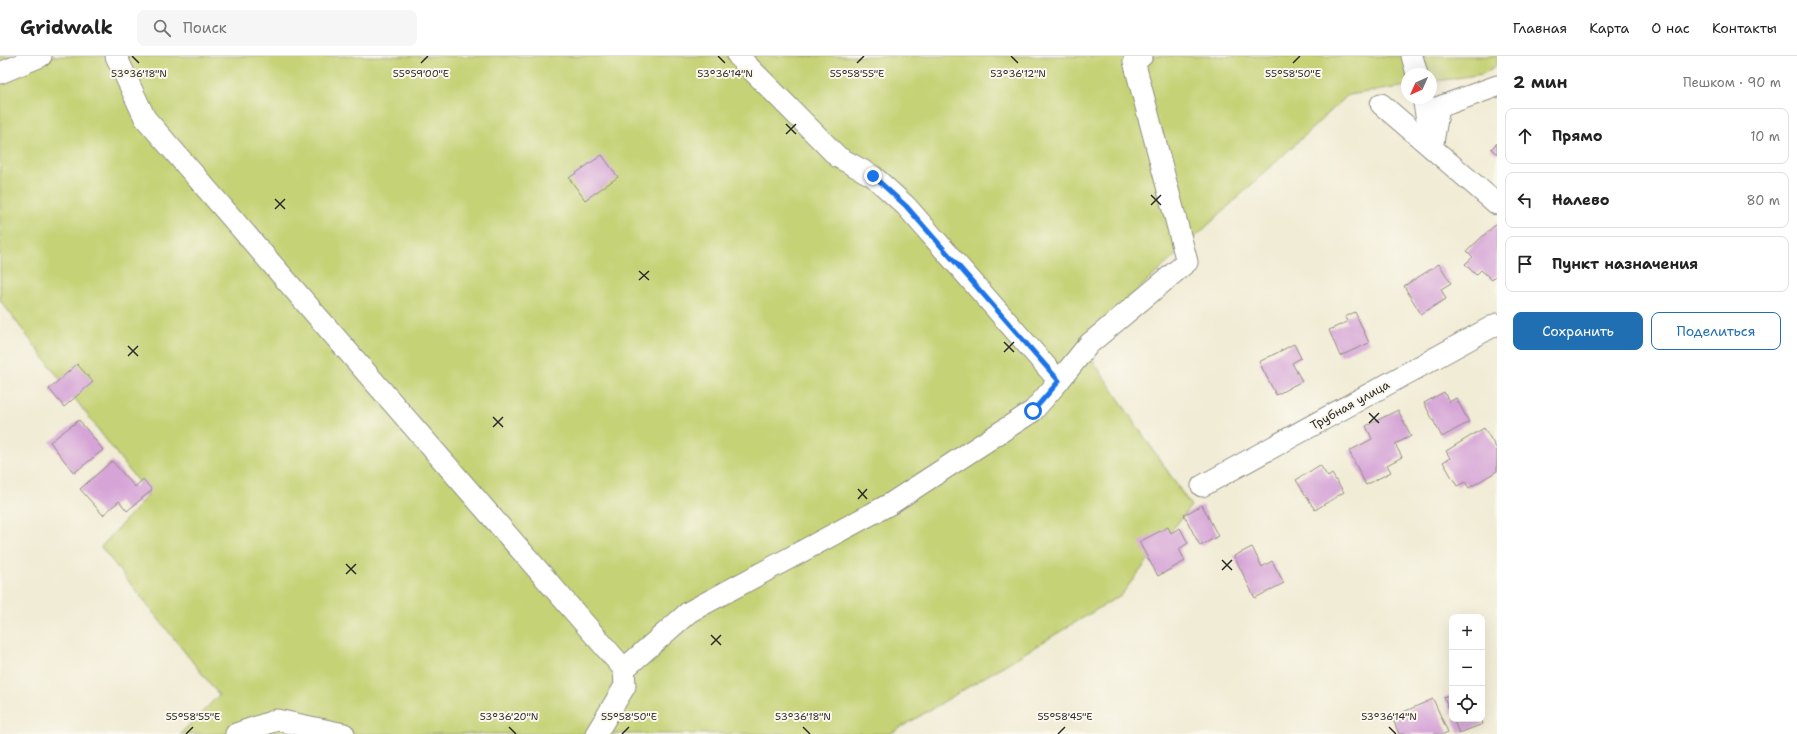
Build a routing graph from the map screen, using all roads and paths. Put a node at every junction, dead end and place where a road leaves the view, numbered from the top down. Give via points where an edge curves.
1 (41, 56) edge
2 (116, 56) edge
3 (738, 56) edge
4 (1142, 56) edge
5 (1412, 56) edge
6 (1415, 68) edge
7 (0, 73) edge
8 (1497, 86) edge
9 (1381, 104) dead end
10 (1424, 104) edge
11 (1432, 148) junction
12 (1497, 204) edge
13 (1497, 324) edge
14 (1059, 381) junction
15 (1202, 486) dead end
16 (624, 669) junction
17 (236, 734) edge
18 (344, 734) edge
19 (596, 734) edge

1 - 7 street
2 - 16 street via 145,118
3 - 14 street via 838,157 873,176 906,206
4 - 14 street via 1134,61 1187,262 1089,344
5 - 6 street
8 - 11 street via 1439,107
9 - 11 street
10 - 11 street
11 - 12 street
13 - 15 street, Трубная улица
14 - 16 street via 1033,411 890,504 689,612
16 - 19 street via 625,686
17 - 18 street via 277,720

